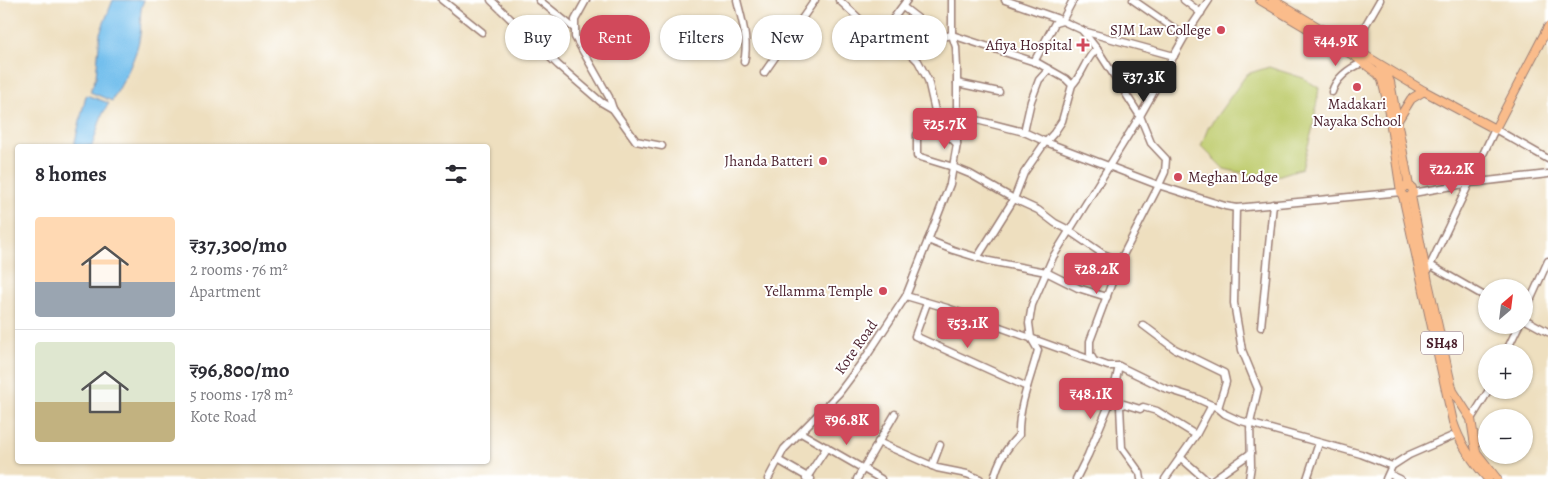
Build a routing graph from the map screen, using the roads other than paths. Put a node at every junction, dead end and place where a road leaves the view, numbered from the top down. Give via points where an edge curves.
1 (442, 0) edge
2 (539, 0) edge
3 (586, 0) edge
4 (737, 0) edge
5 (815, 0) edge
6 (839, 0) edge
7 (907, 0) edge
8 (952, 0) edge
9 (1005, 0) edge
10 (1073, 0) edge
11 (1133, 0) edge
12 (1184, 0) edge
13 (1209, 0) edge
14 (1260, 0) edge
15 (1273, 0) edge
16 (1380, 0) edge
17 (494, 1) edge
18 (903, 7) junction
19 (1201, 13) junction
20 (855, 15) edge
21 (897, 15) edge
22 (1062, 21) junction
23 (1548, 27) edge
24 (575, 29) junction
25 (1082, 30) junction
26 (482, 32) dead end
27 (952, 35) junction
28 (1185, 36) junction
29 (1353, 47) junction
30 (1097, 49) junction
31 (1174, 56) junction
32 (918, 60) edge
33 (744, 62) dead end
34 (1034, 62) junction
35 (1370, 62) junction
36 (1049, 69) junction
37 (764, 73) dead end
38 (957, 83) junction
39 (1072, 85) junction
40 (1424, 91) junction
41 (999, 92) dead end
42 (1332, 92) dead end
43 (613, 109) junction
44 (957, 115) junction
45 (1140, 116) junction
46 (1398, 120) junction
47 (1495, 129) junction
48 (1024, 132) junction
49 (917, 136) dead end
50 (1046, 142) junction
51 (957, 144) junction
52 (662, 146) dead end
53 (1548, 159) edge
54 (1108, 166) junction
55 (953, 167) junction
56 (1548, 174) edge
57 (1470, 183) junction
58 (1158, 185) junction
59 (1406, 192) junction
60 (1014, 199) junction
61 (1273, 204) junction
62 (1236, 208) junction
63 (1069, 231) junction
64 (928, 240) junction
65 (977, 258) junction
66 (1120, 261) junction
67 (1548, 262) edge
68 (1430, 265) junction
69 (1046, 272) junction
70 (1423, 274) junction
71 (1478, 292) edge
72 (1533, 294) edge
73 (906, 296) junction
74 (1107, 297) junction
75 (927, 303) junction
76 (1533, 324) edge
77 (1143, 325) dead end
78 (1261, 327) dead end
79 (1548, 332) edge
80 (1031, 338) junction
81 (1094, 361) junction
82 (1119, 366) junction
83 (1027, 387) junction
84 (1112, 398) junction
85 (1484, 399) edge
86 (1460, 402) junction
87 (1120, 406) junction
88 (1449, 406) junction
89 (1215, 407) junction
90 (895, 414) dead end
91 (1471, 420) junction
92 (1250, 423) junction
93 (801, 433) junction
94 (1457, 434) junction
95 (1196, 435) junction
96 (1474, 437) junction
97 (878, 442) junction
98 (1461, 442) junction
99 (1319, 443) junction
100 (940, 445) dead end
101 (827, 447) junction
102 (1251, 453) junction
103 (1180, 457) junction
104 (778, 460) junction
105 (932, 466) junction
106 (1392, 466) junction
107 (864, 468) junction
108 (1388, 476) edge
109 (808, 478) edge
110 (768, 479) edge
111 (857, 479) edge
112 (881, 479) edge
113 (980, 479) edge
114 (995, 479) edge
115 (1076, 479) edge
116 (1141, 479) edge
117 (1166, 479) edge
118 (1205, 479) edge
119 (1214, 479) edge
120 (1249, 479) edge
121 (1307, 479) edge
122 (1400, 479) edge
123 (1488, 479) edge
124 (1497, 479) edge

1 - 26 street
2 - 24 street
3 - 24 street via 575,20
4 - 33 street via 745,32
5 - 37 street
6 - 20 street
7 - 18 street
8 - 27 street, Kote Road
9 - 22 street
10 - 22 street
11 - 28 street
12 - 19 street
13 - 19 street
14 - 35 main road, SH48
15 - 29 main road, SH48
16 - 29 street
17 - 43 street via 558,65
18 - 21 street
18 - 27 street via 942,37
19 - 28 street
22 - 25 street
22 - 34 street via 1056,23
23 - 47 main road
24 - 43 street via 575,38 609,96
25 - 30 street
25 - 31 street
27 - 34 street
27 - 38 street, Kote Road via 956,47
28 - 31 street
29 - 35 main road, SH48
30 - 39 street
30 - 45 street
31 - 45 street
32 - 51 street via 928,80 936,115
34 - 36 street
35 - 40 main road
35 - 42 street via 1352,67
35 - 46 main road, SH48 via 1387,75
35 - 59 main road, SH48 via 1385,89
36 - 39 street
36 - 48 street via 1039,80
38 - 41 street
38 - 44 street, Kote Road
39 - 50 street via 1062,121
40 - 46 main road via 1407,103
40 - 47 main road
43 - 52 street via 636,141
44 - 48 street
44 - 51 street, Kote Road
45 - 54 street
45 - 58 street via 1151,143 1166,159 1165,172
46 - 59 main road, SH48
47 - 53 street
47 - 57 street
48 - 50 street
49 - 55 street via 917,156
50 - 54 street
50 - 60 street via 1024,173
51 - 55 street, Kote Road
54 - 58 street
54 - 63 street
55 - 60 street
55 - 64 street, Kote Road via 950,184
56 - 57 street
57 - 59 street
57 - 68 street
58 - 62 street
58 - 66 street
59 - 61 street
59 - 70 main road, SH48
60 - 63 street via 1038,210
60 - 65 street
61 - 62 street
61 - 78 street
62 - 92 street via 1234,303 1242,350 1258,389
63 - 66 street via 1103,254
63 - 69 street
64 - 65 street
64 - 73 street, Kote Road
65 - 69 street
66 - 74 street
67 - 72 street
68 - 70 street
68 - 71 street
69 - 74 street via 1078,288
69 - 80 street via 1032,305
70 - 86 main road, SH48 via 1453,391
70 - 88 main road, SH48
73 - 75 street
73 - 93 street, Kote Road via 839,393
74 - 81 street via 1090,341 1090,354
75 - 80 street
75 - 83 street via 915,336
76 - 79 street
77 - 89 street via 1175,349 1224,373 1226,382
80 - 81 street
80 - 83 street via 1038,350
81 - 82 street
82 - 84 street
82 - 89 street via 1164,388
83 - 114 street via 1019,436 997,464
84 - 87 street
84 - 115 street
85 - 91 street
86 - 88 main road via 1455,400
86 - 91 main road, SH48
87 - 95 street via 1124,404 1158,411
87 - 116 street via 1122,448
88 - 94 main road, SH48
89 - 92 street
89 - 95 street
90 - 97 street
91 - 96 main road, SH48
92 - 99 street
92 - 102 street
93 - 101 street
93 - 104 street, Kote Road via 784,449
94 - 98 main road, SH48
94 - 106 street
95 - 103 street
96 - 98 main road via 1468,444
96 - 124 main road, SH48 via 1476,452
97 - 105 street
97 - 107 street
98 - 123 main road, SH48
99 - 106 street
99 - 121 street
100 - 105 street
101 - 107 street
101 - 109 street
102 - 119 street
102 - 120 street
103 - 117 street
103 - 118 street
104 - 109 street
104 - 110 street, Kote Road
105 - 113 street
106 - 108 street
107 - 111 street
107 - 112 street
108 - 122 street

